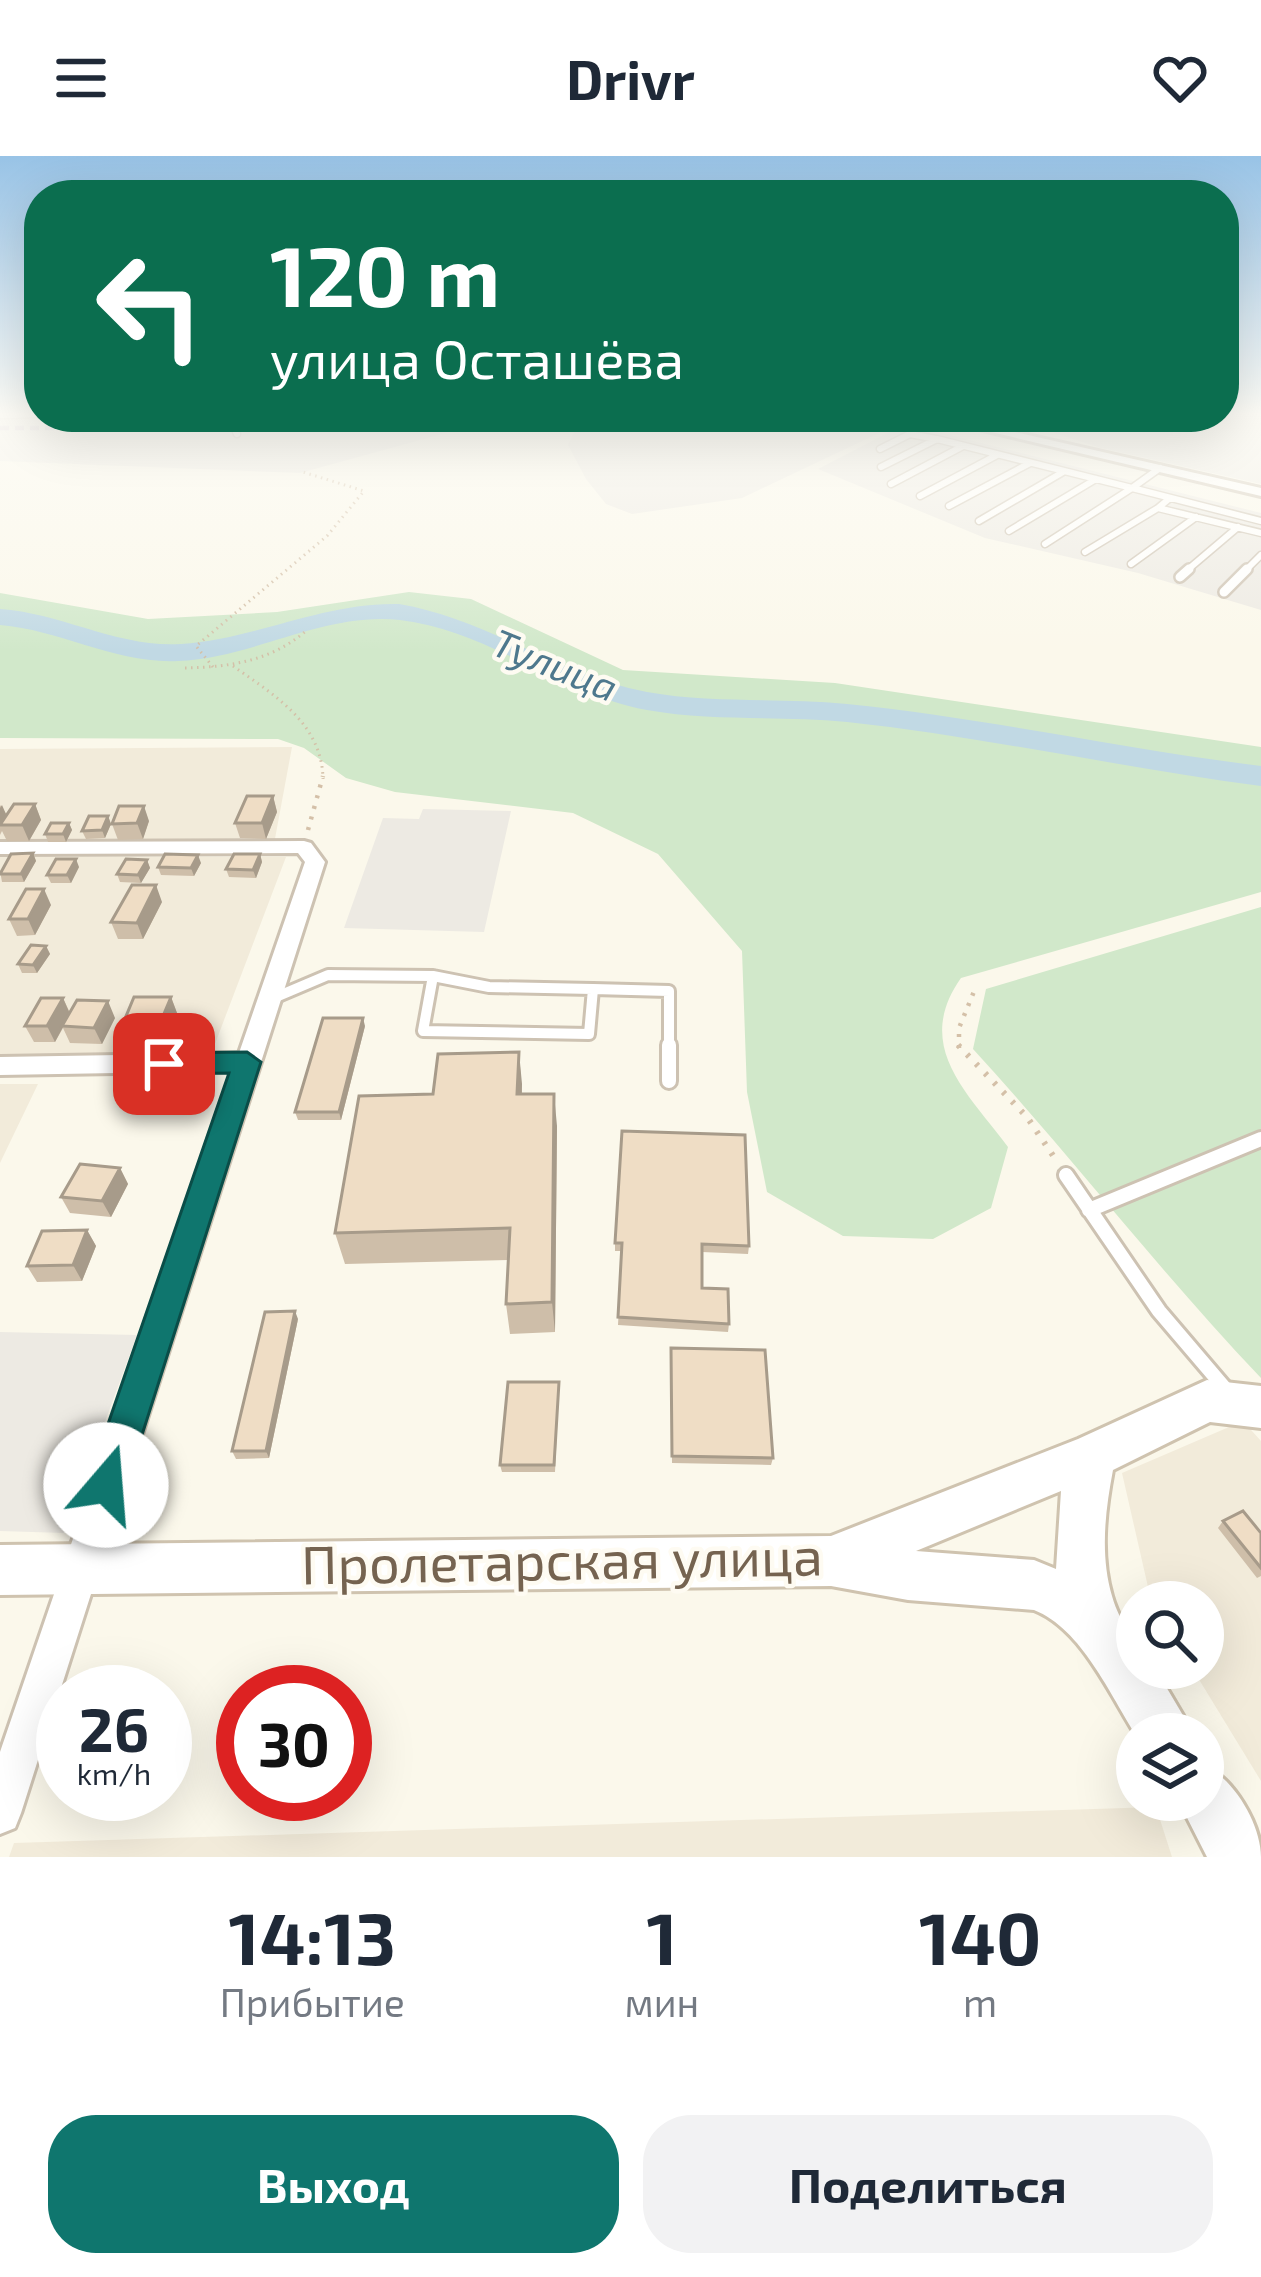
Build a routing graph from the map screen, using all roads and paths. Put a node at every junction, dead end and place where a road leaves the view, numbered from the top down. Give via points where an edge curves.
1 (363, 492) edge
2 (927, 492) edge
3 (976, 492) edge
4 (1028, 492) edge
5 (1074, 492) edge
6 (1125, 492) edge
7 (1149, 492) edge
8 (920, 496) dead end
9 (1170, 498) junction
10 (950, 506) dead end
11 (1158, 508) junction
12 (1196, 517) junction
13 (979, 521) dead end
14 (1261, 521) edge
15 (1238, 527) junction
16 (1009, 531) dead end
17 (1261, 533) edge
18 (1045, 544) dead end
19 (1084, 552) dead end
20 (1261, 555) edge
21 (1131, 564) dead end
22 (1180, 577) dead end
23 (1224, 592) dead end
24 (307, 630) dead end
25 (233, 666) junction
26 (213, 667) junction
27 (185, 668) dead end
28 (304, 847) junction
29 (0, 848) edge
30 (434, 975) junction
31 (593, 989) junction
32 (975, 989) dead end
33 (268, 1000) junction
34 (247, 1062) junction
35 (0, 1066) edge
36 (669, 1081) dead end
37 (1261, 1139) edge
38 (1066, 1175) joint
39 (1089, 1210) junction
40 (1249, 1404) edge
41 (1092, 1456) junction
42 (831, 1561) junction
43 (78, 1569) junction
44 (0, 1570) edge
45 (1102, 1636) junction
46 (1153, 1713) edge
47 (0, 1814) edge
48 (1219, 1821) edge
49 (1239, 1857) edge

1 - 26 path via 327,536 196,646
2 - 8 lane
3 - 10 lane
4 - 13 lane
5 - 16 lane
6 - 18 lane
7 - 9 lane
9 - 11 lane
9 - 14 lane
11 - 12 lane
11 - 19 lane
12 - 15 lane
12 - 21 lane
15 - 17 lane
15 - 22 lane
20 - 23 lane
24 - 25 path
25 - 26 path
25 - 28 path via 288,706 316,742 323,772
26 - 27 path
28 - 29 street
28 - 33 street via 315,862
30 - 31 lane via 489,988
30 - 31 lane via 423,1031 589,1034
30 - 33 lane via 328,975
31 - 36 lane via 668,992
32 - 38 path via 958,1047 1027,1117
33 - 34 street
34 - 35 street
34 - 43 street
37 - 39 lane
38 - 39 lane
39 - 40 lane via 1159,1311
40 - 41 street, Пролетарская улица via 1207,1401
41 - 42 street, Пролетарская улица
41 - 45 street via 1079,1516 1079,1569
42 - 43 street, Пролетарская улица
42 - 45 street via 1034,1585 1070,1599
43 - 44 street, Пролетарская улица
43 - 47 street
45 - 46 street
48 - 49 street

